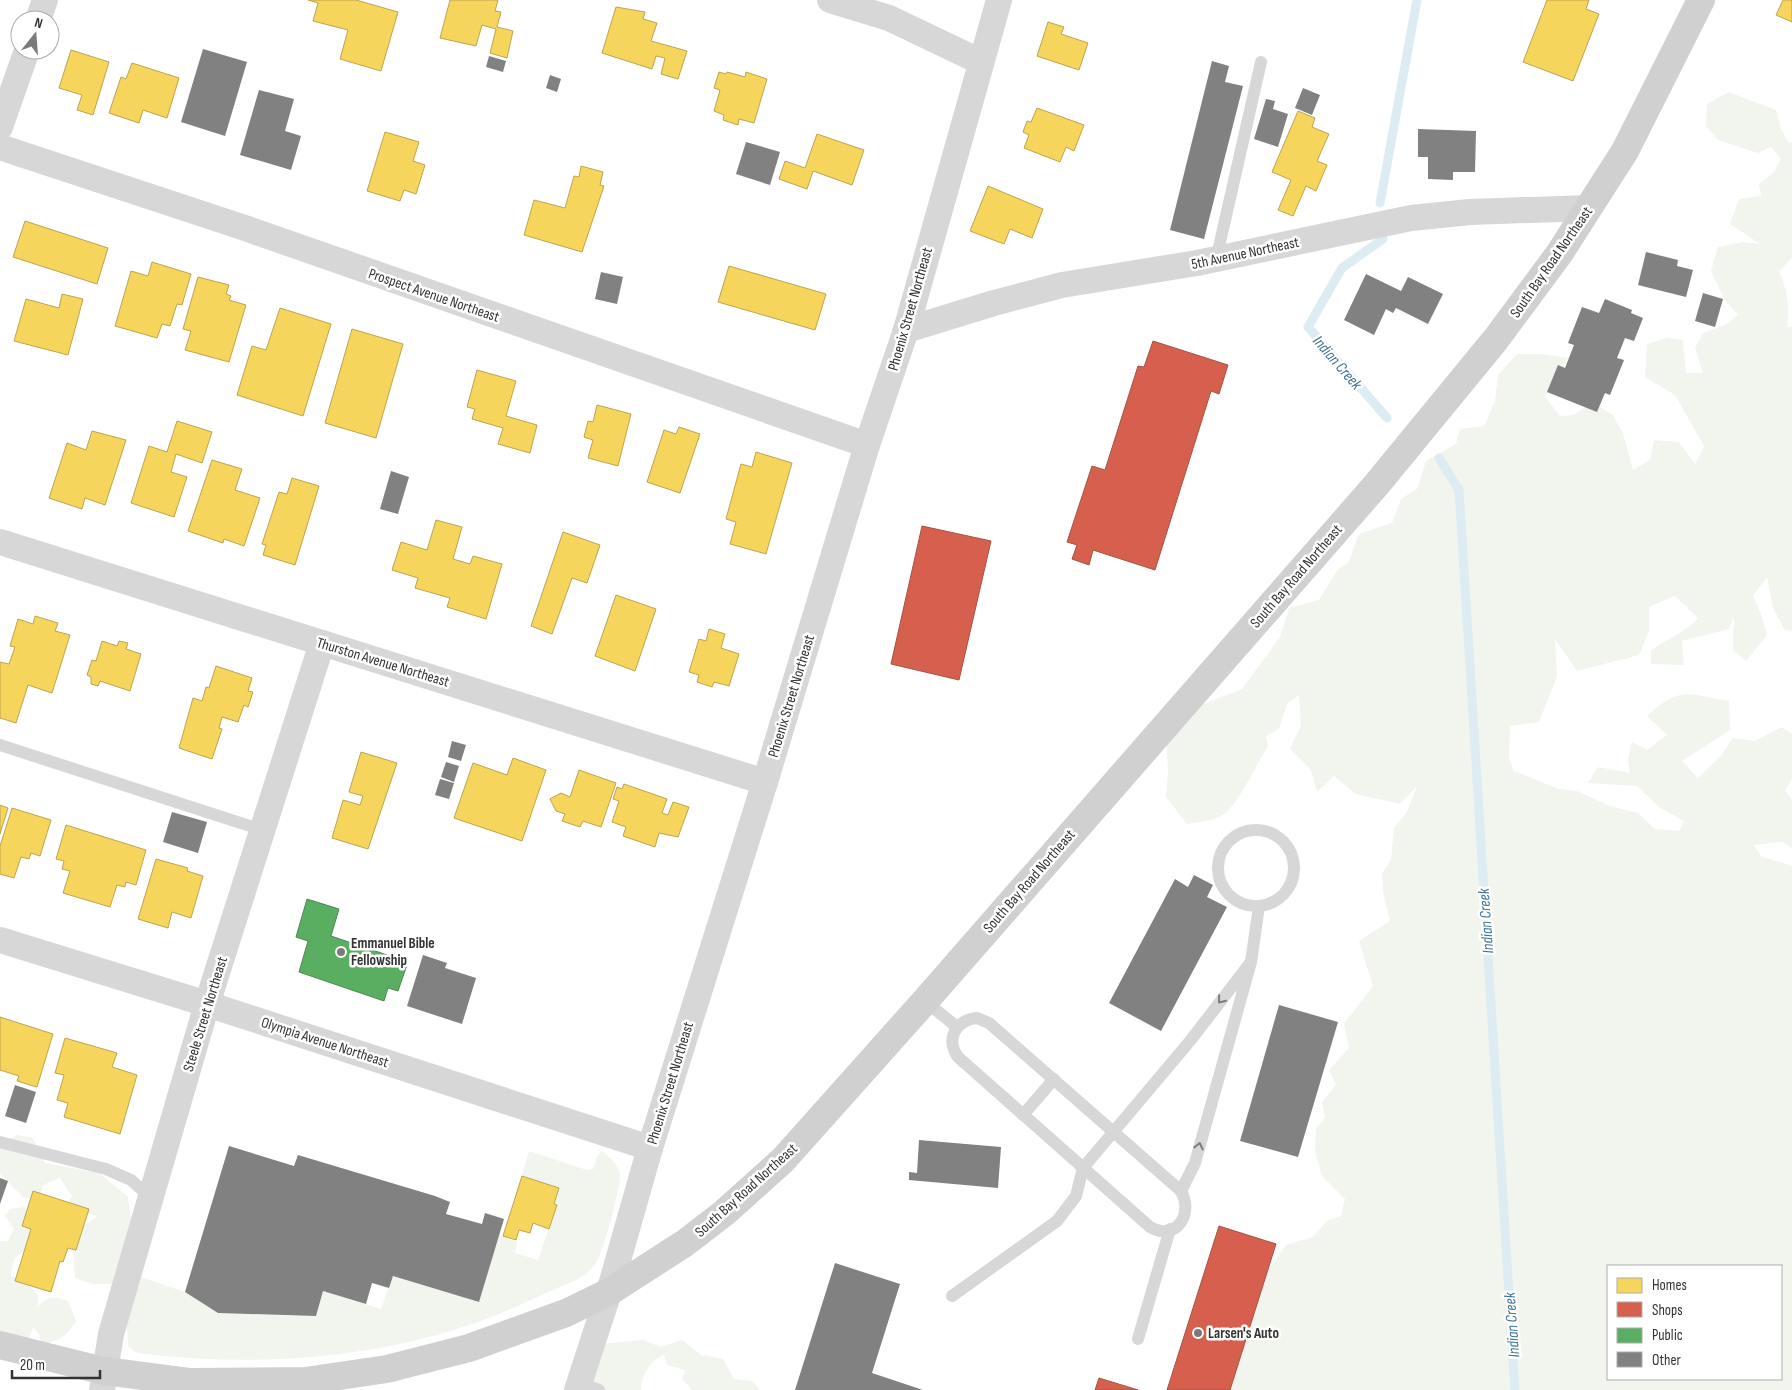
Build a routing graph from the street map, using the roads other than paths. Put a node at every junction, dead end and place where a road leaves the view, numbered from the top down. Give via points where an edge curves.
1 (830, 0) edge
2 (999, 0) edge
3 (1701, 0) edge
4 (23, 60) edge
5 (981, 62) junction
6 (1261, 62) dead end
7 (0, 127) edge
8 (0, 147) edge
9 (1589, 208) junction
10 (1216, 260) junction
11 (906, 330) junction
12 (867, 445) junction
13 (0, 542) edge
14 (322, 643) junction
15 (0, 745) edge
16 (765, 782) junction
17 (262, 830) junction
18 (1259, 906) junction
19 (0, 940) edge
20 (1251, 962) junction
21 (925, 1000) junction
22 (207, 1004) junction
23 (956, 1027) junction
24 (1054, 1080) junction
25 (1022, 1115) junction
26 (1114, 1132) junction
27 (0, 1142) edge
28 (650, 1148) junction
29 (1083, 1168) junction
30 (1181, 1191) junction
31 (150, 1198) junction
32 (1170, 1229) junction
33 (609, 1292) junction
34 (952, 1296) dead end
35 (1138, 1339) dead end
36 (0, 1345) edge
37 (103, 1380) edge
38 (585, 1388) edge

1 - 5 street via 889,18
2 - 5 street, Phoenix Street Northeast
3 - 9 street, South Bay Road Northeast via 1625,151
4 - 7 street
5 - 11 street, Phoenix Street Northeast
6 - 10 lane
8 - 12 street, Prospect Avenue Northeast via 242,227
9 - 10 street, 5th Avenue Northeast via 1470,212 1410,218
9 - 21 street, South Bay Road Northeast via 1496,339 1377,484
10 - 11 street, 5th Avenue Northeast via 1062,285
11 - 12 street, Phoenix Street Northeast
12 - 16 street, Phoenix Street Northeast
13 - 14 street, Thurston Avenue Northeast
14 - 16 street, Thurston Avenue Northeast
14 - 17 street, Steele Street Northeast
15 - 17 lane
16 - 28 street, Phoenix Street Northeast
17 - 22 street, Steele Street Northeast
18 - 18 lane via 1282,896 1290,886 1294,868 1290,850 1282,840 1271,833 1246,831 1225,844 1218,868 1220,880 1230,896 1247,905
18 - 20 lane
19 - 22 street, Olympia Avenue Northeast
20 -> 26 lane
30 -> 20 lane via 1195,1163
21 - 23 lane
21 - 33 street, South Bay Road Northeast via 802,1140 764,1178 685,1243
22 - 28 street, Olympia Avenue Northeast
22 - 31 street, Steele Street Northeast
23 - 24 lane via 969,1019 984,1020
23 - 25 lane via 952,1040 958,1057
24 - 25 lane
24 - 26 lane
25 - 29 lane
26 - 29 lane
26 - 30 lane
27 - 31 lane via 106,1169 131,1180
28 - 33 street, Phoenix Street Northeast
29 - 32 lane via 1150,1227 1159,1231
29 - 34 lane via 1076,1196 1057,1221
30 - 32 lane via 1187,1206 1186,1213 1179,1224
31 - 37 street, Steele Street Northeast via 111,1334
32 - 35 lane
33 - 37 street, South Bay Road Northeast via 566,1313 469,1348 428,1360 346,1376 305,1381
33 - 38 street, Phoenix Street Northeast
36 - 37 street, South Bay Road Northeast

